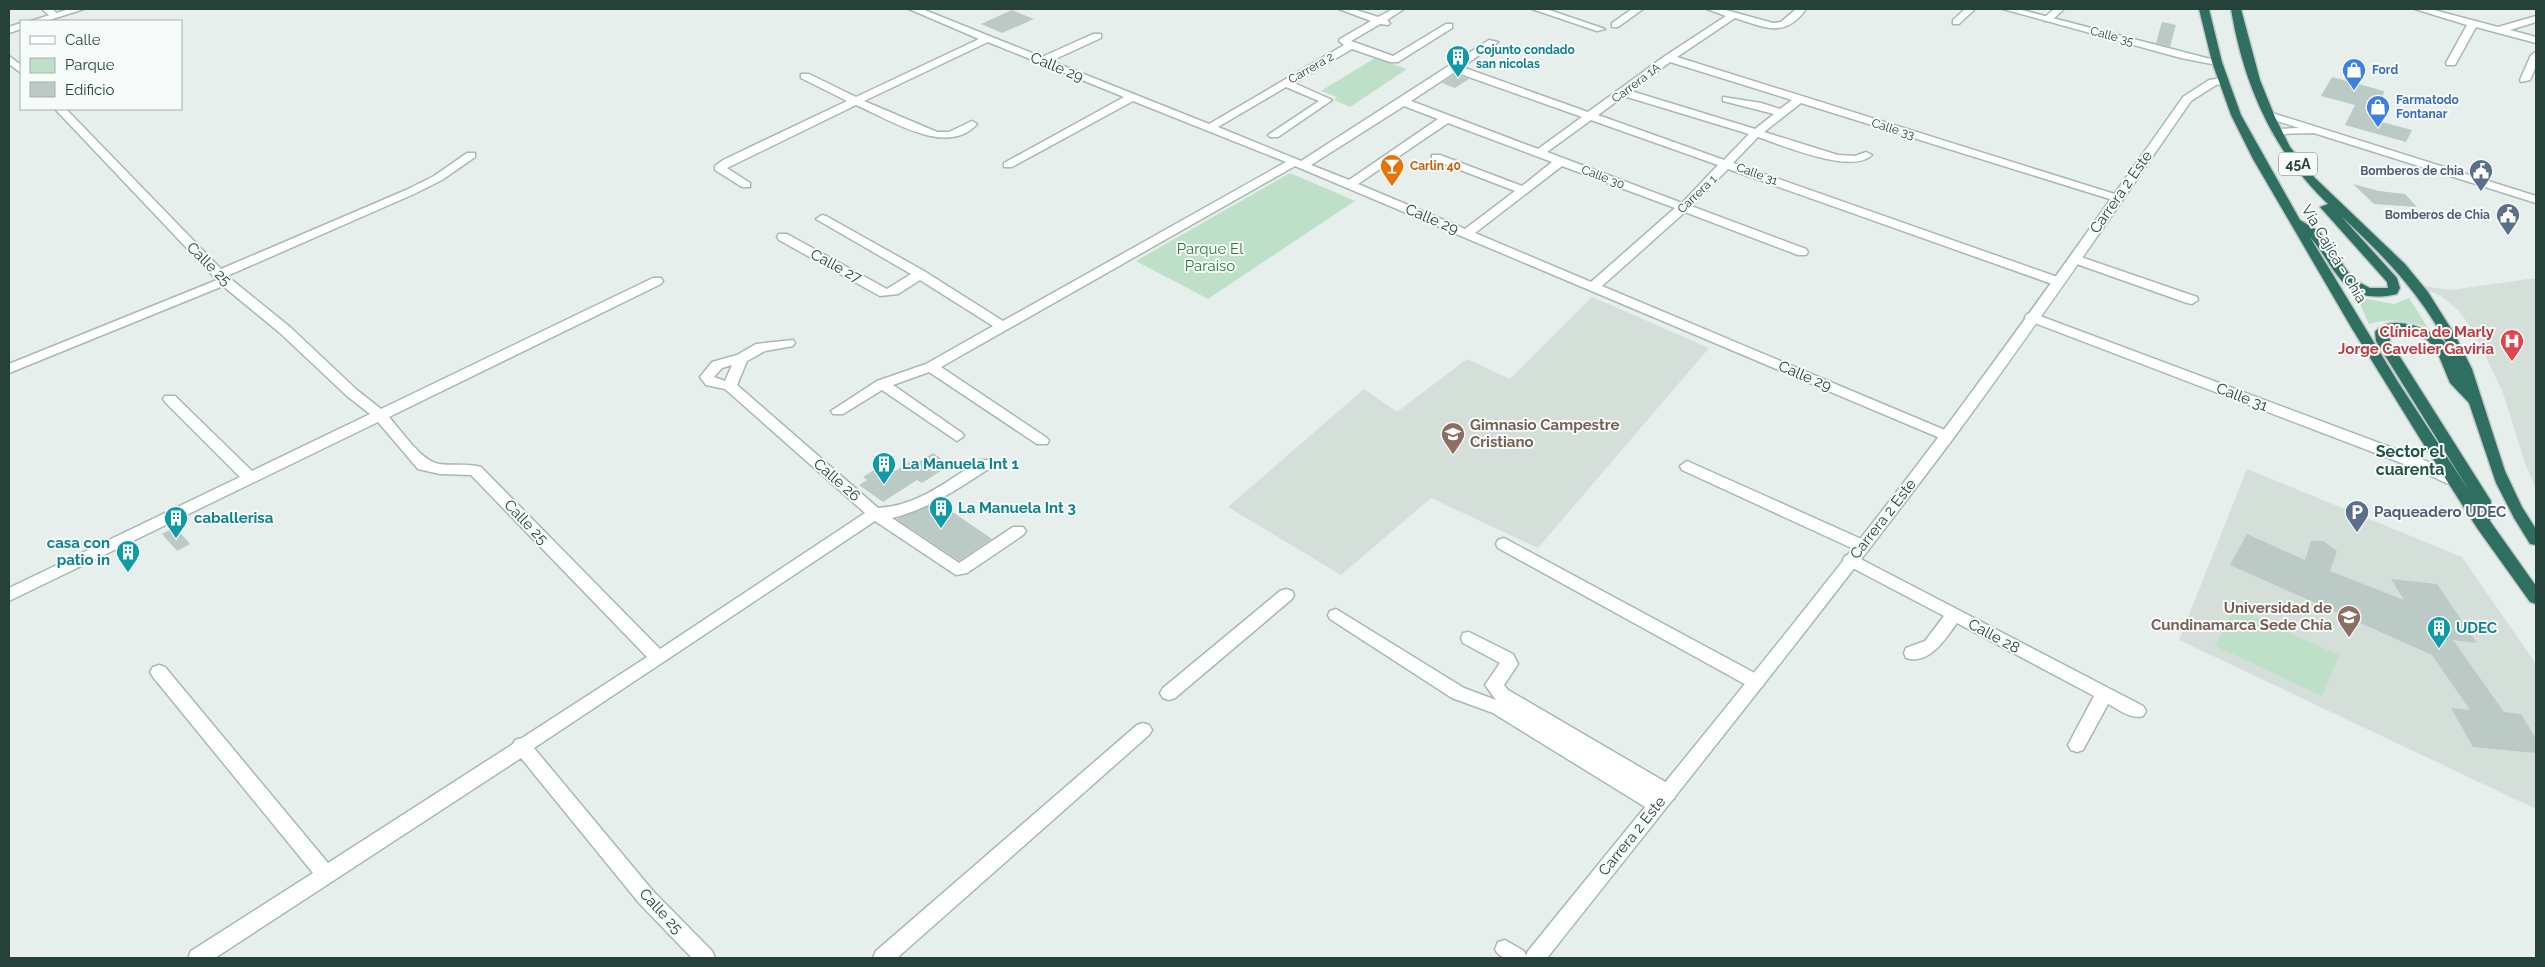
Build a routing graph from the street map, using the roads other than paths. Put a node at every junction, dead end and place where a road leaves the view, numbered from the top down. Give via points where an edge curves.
1 (46, 9) edge
2 (78, 9) edge
3 (914, 9) edge
4 (1344, 9) edge
5 (1399, 9) edge
6 (1413, 9) edge
7 (1537, 9) edge
8 (1638, 9) edge
9 (1712, 9) edge
10 (1800, 9) edge
11 (1970, 9) edge
12 (2008, 9) edge
13 (2058, 9) edge
14 (2204, 9) edge
15 (2236, 9) edge
16 (2420, 9) edge
17 (1734, 15) junction
18 (55, 16) junction
19 (2536, 19) edge
20 (40, 20) edge
21 (2048, 20) junction
22 (1384, 22) junction
23 (1956, 22) dead end
24 (2473, 24) junction
25 (1615, 25) dead end
26 (1449, 26) dead end
27 (1600, 29) dead end
28 (2494, 30) junction
29 (1098, 36) dead end
30 (987, 39) junction
31 (2536, 40) edge
32 (1493, 42) dead end
33 (1348, 43) junction
34 (2536, 55) edge
35 (1669, 58) junction
36 (9, 59) edge
37 (1042, 61) junction
38 (2217, 62) junction
39 (2451, 63) dead end
40 (1454, 68) junction
41 (20, 69) edge
42 (805, 76) dead end
43 (2524, 80) dead end
44 (2224, 81) junction
45 (1285, 83) junction
46 (1624, 92) junction
47 (1132, 97) junction
48 (1727, 99) dead end
49 (1798, 100) junction
50 (855, 101) junction
51 (1403, 102) junction
52 (61, 110) edge
53 (1782, 113) junction
54 (2269, 115) junction
55 (1591, 116) junction
56 (1447, 118) junction
57 (972, 124) dead end
58 (1206, 127) junction
59 (2324, 131) junction
60 (2277, 132) junction
61 (1274, 134) dead end
62 (1755, 134) junction
63 (1539, 153) junction
64 (1866, 154) dead end
65 (471, 155) dead end
66 (1436, 157) dead end
67 (1561, 161) junction
68 (1298, 164) junction
69 (1728, 164) junction
70 (1008, 165) dead end
71 (746, 184) dead end
72 (1350, 185) junction
73 (2317, 186) junction
74 (1523, 190) junction
75 (2117, 198) junction
76 (2536, 200) edge
77 (1684, 207) junction
78 (822, 219) dead end
79 (2296, 221) junction
80 (1466, 234) junction
81 (783, 237) dead end
82 (1802, 252) dead end
83 (2075, 259) junction
84 (920, 274) junction
85 (222, 278) junction
86 (657, 281) dead end
87 (2060, 282) junction
88 (1593, 287) junction
89 (2192, 300) dead end
90 (2032, 317) junction
91 (1002, 326) junction
92 (788, 343) dead end
93 (741, 359) junction
94 (931, 367) junction
95 (9, 369) edge
96 (882, 384) junction
97 (730, 386) junction
98 (170, 399) dead end
99 (2475, 401) junction
100 (838, 411) dead end
101 (381, 416) junction
102 (957, 436) dead end
103 (1947, 436) junction
104 (1042, 441) dead end
105 (985, 464) dead end
106 (1687, 466) dead end
107 (250, 478) junction
108 (2451, 479) junction
109 (875, 514) junction
110 (2482, 524) junction
111 (1018, 532) dead end
112 (2536, 540) edge
113 (1504, 544) dead end
114 (1862, 546) junction
115 (1851, 560) junction
116 (9, 595) edge
117 (1286, 595) dead end
118 (2536, 598) edge
119 (1336, 615) dead end
120 (1954, 615) junction
121 (1469, 638) dead end
122 (1912, 652) dead end
123 (659, 658) junction
124 (159, 672) dead end
125 (1756, 682) junction
126 (1169, 693) dead end
127 (2104, 694) junction
128 (2137, 711) dead end
129 (1144, 730) dead end
130 (2077, 744) dead end
131 (521, 746) junction
132 (1662, 799) junction
133 (326, 874) junction
134 (198, 958) edge
135 (706, 958) edge
136 (883, 958) edge
137 (1535, 958) edge

1 - 18 street
2 - 18 street
3 - 30 street, Calle 29
4 - 22 street
5 - 22 street, Carrera 2
6 - 22 street
7 - 27 street
8 - 25 street
9 - 17 street
10 - 17 street via 1784,25 1778,26
11 - 23 street
12 - 21 street, Calle 35
13 - 21 street
14 - 38 highway, Vía Cajicá - Chía / 45A
15 - 54 highway, 45A via 2242,37
16 - 24 street
17 - 35 street, Carrera 1A
18 - 20 street
19 - 28 street
21 - 38 street, Calle 35
22 - 33 street, Carrera 2
24 - 28 street
24 - 39 street
26 - 33 street via 1394,60
28 - 31 street
29 - 37 street
30 - 37 street, Calle 29
30 - 50 street
32 - 40 street
33 - 45 street, Carrera 2
33 - 58 street, Carrera 2 via 1314,59
34 - 43 street
35 - 46 street, Carrera 1A
35 - 49 street, Calle 33
36 - 41 street
37 - 47 street, Calle 29
38 - 44 highway, Vía Cajicá - Chía / 45A
40 - 51 street
40 - 55 street, Calle 31
42 - 50 street
44 - 75 street, Carrera 2 Este via 2213,82 2187,99
44 - 79 highway, Vía Cajicá - Chía / 45A via 2236,116
45 - 58 street, Carrera 2
45 - 61 street via 1326,100
46 - 55 street, Carrera 1A
46 - 62 street
47 - 58 street, Calle 29
47 - 70 street
48 - 53 street
49 - 53 street, Carrera 1
49 - 75 street, Calle 33
50 - 57 street via 944,136
50 - 71 street via 720,168
51 - 56 street, Calle 30
51 - 68 street
52 - 85 street, Calle 25
53 - 62 street, Carrera 1
54 - 59 street
54 - 60 highway, 45A
55 - 63 street, Carrera 1A
55 - 69 street, Calle 31
56 - 63 street, Calle 30
56 - 72 street
58 - 68 street, Calle 29
59 - 60 street
59 - 76 street
60 - 73 highway, 45A
62 - 64 street via 1837,158 1856,159
62 - 69 street, Carrera 1
63 - 67 street, Calle 30
65 - 85 street via 438,178 410,192
66 - 74 street
67 - 74 street
67 - 77 street, Calle 30
68 - 72 street, Calle 29
68 - 91 street
69 - 77 street, Carrera 1
69 - 87 street, Calle 31
72 - 80 street, Calle 29
73 - 79 highway via 2322,204 2393,281 2392,291 2372,292 2349,283 2316,235
73 - 99 highway, 45A via 2416,285 2454,345
74 - 80 street
75 - 83 street, Carrera 2 Este
77 - 82 street, Calle 30
77 - 88 street, Carrera 1
78 - 84 street
79 - 108 highway, Vía Cajicá - Chía / 45A
80 - 88 street, Calle 29
81 - 84 street, Calle 27 via 885,293
83 - 87 street, Carrera 2 Este
83 - 89 street
84 - 91 street
85 - 95 street
85 - 101 street, Calle 25
86 - 101 street
87 - 90 street, Carrera 2 Este
88 - 103 street, Calle 29
90 - 103 street, Carrera 2 Este
90 - 108 street, Calle 31 via 2417,463
91 - 94 street
92 - 93 street via 761,347
93 - 97 street
93 - 97 street via 718,364 707,377 711,382
94 - 96 street
94 - 104 street
96 - 100 street
96 - 102 street
97 - 109 street, Calle 26
98 - 107 street
99 - 110 highway via 2457,383 2442,347 2436,341 2425,334 2399,327 2382,332 2383,341 2482,501
99 - 112 highway, 45A via 2503,482
101 - 107 street
101 - 123 street, Calle 25 via 423,464 440,470 462,468 476,471
103 - 114 street, Carrera 2 Este
105 - 109 street via 931,499 888,514
106 - 114 street
107 - 116 street
108 - 110 highway, Vía Cajicá - Chía / 45A
109 - 111 street, Calle 26 via 956,569 961,569
109 - 123 street
110 - 118 highway, Vía Cajicá - Chía / 45A
113 - 125 street
114 - 115 street, Carrera 2 Este
115 - 120 street, Calle 28
115 - 125 street, Carrera 2 Este
117 - 126 street
119 - 132 street via 1458,694 1499,708
120 - 122 street via 1931,646
120 - 127 street, Calle 28
121 - 132 street via 1507,659 1509,664 1494,685 1502,695
123 - 131 street
124 - 133 street
125 - 132 street, Carrera 2 Este
127 - 128 street, Calle 28
127 - 130 street
129 - 136 street
131 - 133 street
131 - 135 street, Calle 25 via 646,897
132 - 137 street, Carrera 2 Este
133 - 134 street

